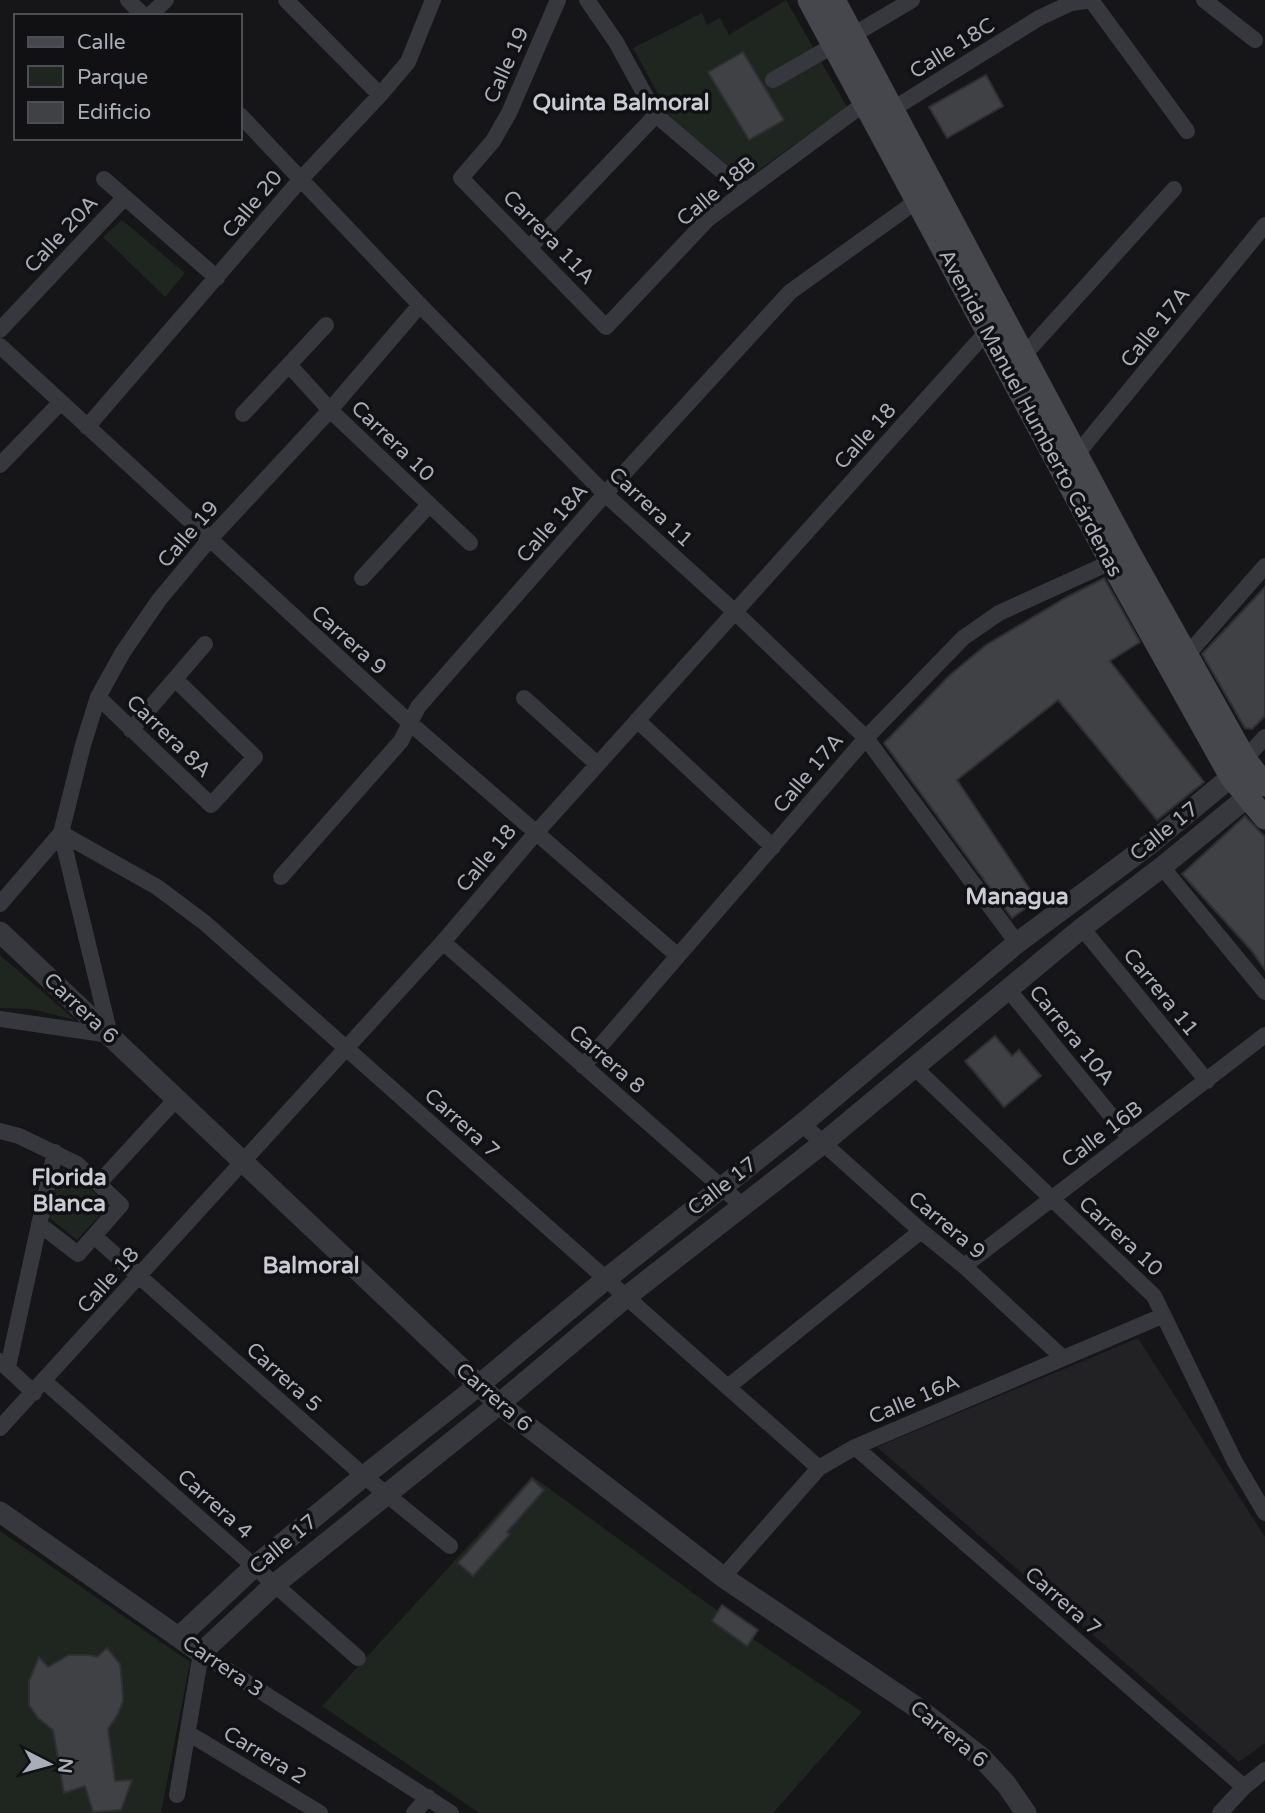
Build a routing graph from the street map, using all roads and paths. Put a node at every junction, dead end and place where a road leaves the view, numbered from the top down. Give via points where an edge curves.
1 (128, 0) edge
2 (166, 0) edge
3 (286, 0) edge
4 (558, 0) edge
5 (587, 0) edge
6 (809, 0) edge
7 (834, 0) edge
8 (912, 0) edge
9 (1092, 0) edge
10 (1204, 0) edge
11 (431, 1) edge
12 (1072, 2) edge
13 (145, 14) edge
14 (149, 14) edge
15 (1255, 40) dead end
16 (843, 41) junction
17 (773, 80) dead end
18 (380, 95) junction
19 (866, 103) junction
20 (894, 109) junction
21 (656, 115) junction
22 (242, 117) edge
23 (1186, 131) dead end
24 (461, 178) joint
25 (104, 179) dead end
26 (301, 179) junction
27 (1174, 188) dead end
28 (745, 191) junction
29 (125, 197) junction
30 (918, 200) junction
31 (1265, 225) edge
32 (530, 247) junction
33 (216, 278) junction
34 (420, 305) junction
35 (1004, 315) junction
36 (326, 325) dead end
37 (606, 327) joint
38 (0, 330) edge
39 (986, 332) junction
40 (0, 346) edge
41 (1024, 355) junction
42 (289, 366) junction
43 (61, 402) junction
44 (330, 410) junction
45 (243, 414) dead end
46 (87, 427) junction
47 (1077, 454) junction
48 (0, 465) edge
49 (605, 494) junction
50 (429, 505) junction
51 (209, 540) junction
52 (470, 543) dead end
53 (1111, 562) junction
54 (1265, 566) edge
55 (362, 578) dead end
56 (735, 612) junction
57 (205, 644) dead end
58 (1187, 655) junction
59 (176, 680) junction
60 (98, 697) junction
61 (524, 698) dead end
62 (637, 720) junction
63 (410, 723) junction
64 (131, 730) junction
65 (866, 737) junction
66 (1265, 737) edge
67 (597, 764) junction
68 (1238, 768) junction
69 (1257, 788) edge
70 (1265, 818) edge
71 (61, 833) junction
72 (534, 834) junction
73 (773, 847) junction
74 (1162, 867) junction
75 (281, 877) dead end
76 (0, 904) edge
77 (1082, 928) junction
78 (0, 932) edge
79 (443, 942) junction
80 (1017, 943) junction
81 (678, 956) junction
82 (1008, 989) junction
83 (1265, 992) edge
84 (1, 1022) edge
85 (110, 1035) junction
86 (1265, 1035) edge
87 (346, 1048) junction
88 (583, 1066) junction
89 (914, 1067) junction
90 (1207, 1082) junction
91 (177, 1098) junction
92 (802, 1124) junction
93 (0, 1131) edge
94 (1130, 1139) junction
95 (822, 1144) junction
96 (55, 1152) junction
97 (243, 1162) junction
98 (99, 1183) junction
99 (721, 1186) junction
100 (1050, 1199) junction
101 (744, 1207) junction
102 (39, 1224) junction
103 (921, 1231) junction
104 (93, 1236) junction
105 (964, 1266) junction
106 (139, 1277) junction
107 (606, 1279) junction
108 (625, 1297) junction
109 (1162, 1316) junction
110 (1063, 1358) junction
111 (4, 1364) edge
112 (479, 1385) junction
113 (729, 1386) junction
114 (39, 1387) junction
115 (499, 1404) junction
116 (0, 1428) edge
117 (855, 1447) junction
118 (819, 1468) junction
119 (364, 1476) junction
120 (385, 1495) junction
121 (0, 1512) edge
122 (1265, 1513) edge
123 (450, 1546) dead end
124 (254, 1567) junction
125 (723, 1577) junction
126 (274, 1585) junction
127 (180, 1637) junction
128 (201, 1653) junction
129 (358, 1658) dead end
130 (188, 1733) junction
131 (1265, 1770) edge
132 (1244, 1787) junction
133 (177, 1795) dead end
134 (428, 1797) junction
135 (320, 1813) edge
136 (414, 1813) edge
137 (451, 1813) edge
138 (1026, 1813) edge
139 (1220, 1813) edge

1 - 13 street
2 - 14 street
3 - 18 street
4 - 24 street, Calle 19 via 509,113 493,141
5 - 21 street
6 - 16 main road, Avenida Manuel Humberto Cárdenas
7 - 16 main road, Avenida Manuel Humberto Cárdenas
8 - 16 street
9 - 12 street, Calle 18C
9 - 23 street
10 - 15 street
11 - 18 street, Calle 20 via 408,62
12 - 20 street, Calle 18C
16 - 17 street
16 - 19 main road, Avenida Manuel Humberto Cárdenas
16 - 20 main road, Avenida Manuel Humberto Cárdenas
18 - 26 street, Calle 20
19 - 28 street, Calle 18B
19 - 30 main road, Avenida Manuel Humberto Cárdenas
20 - 35 main road, Avenida Manuel Humberto Cárdenas
21 - 28 street
21 - 32 street
22 - 26 street, Carrera 11
24 - 32 street, Carrera 11A
25 - 29 street
26 - 33 street, Calle 20
26 - 34 street, Carrera 11
27 - 41 street
28 - 37 street, Calle 18B via 708,219
29 - 33 street
29 - 38 street, Calle 20A
30 - 39 main road, Avenida Manuel Humberto Cárdenas
30 - 49 street, Calle 18A via 790,292
31 - 47 street, Calle 17A
32 - 37 street, Carrera 11A
33 - 46 street, Calle 20
34 - 44 street, Calle 19
34 - 49 street, Carrera 11
35 - 39 street, Calle 18
35 - 41 main road, Avenida Manuel Humberto Cárdenas
36 - 42 street
39 - 53 main road, Avenida Manuel Humberto Cárdenas
39 - 56 street, Calle 18
40 - 43 street, Carrera 9
41 - 47 main road, Avenida Manuel Humberto Cárdenas
42 - 44 street, Carrera 10
42 - 45 street
43 - 46 street, Carrera 9
43 - 48 street
44 - 50 street, Carrera 10
44 - 51 street, Calle 19
46 - 51 street, Carrera 9
47 - 58 main road, Avenida Manuel Humberto Cárdenas
49 - 56 street, Carrera 11
49 - 63 street, Calle 18A via 418,707
50 - 52 street, Carrera 10
50 - 55 street
51 - 60 street, Calle 19 via 159,600
51 - 63 street, Carrera 9
53 - 65 street, Calle 17A via 980,625
53 - 68 main road, Avenida Manuel Humberto Cárdenas
54 - 58 street
56 - 62 street, Calle 18
56 - 65 street, Carrera 11
57 - 59 street
58 - 68 main road, Avenida Manuel Humberto Cárdenas
59 - 64 street
59 - 64 street, Carrera 8A via 255,757 211,805
60 - 64 street, Carrera 8A
60 - 71 street, Calle 19
61 - 67 street
62 - 67 street, Calle 18
62 - 73 street
63 - 72 street, Carrera 9
63 - 75 street, Calle 18A via 401,741
65 - 73 street, Calle 17A
65 - 80 street, Carrera 11
66 - 68 street, Calle 17
67 - 72 street, Calle 18
68 - 69 main road, Avenida Manuel Humberto Cárdenas
68 - 80 street, Calle 17 via 1150,844
69 - 70 main road, Avenida Manuel Humberto Cárdenas
69 - 74 street, Calle 17
71 - 76 street, Calle 19
71 - 85 street, Calle 19
71 - 87 street, Carrera 7 via 158,887 186,908
72 - 79 street, Calle 18
72 - 81 street, Carrera 9
73 - 81 street, Calle 17A
74 - 77 street, Calle 17
74 - 83 street
77 - 82 street, Calle 17
77 - 90 street, Carrera 11
78 - 85 street, Carrera 6
79 - 87 street, Calle 18
79 - 88 street, Carrera 8
80 - 92 street, Calle 17
81 - 88 street, Calle 17A
82 - 89 street, Calle 17
82 - 94 street, Carrera 10A
84 - 85 street
85 - 91 street, Carrera 6
86 - 90 street, Calle 16B
87 - 97 street, Calle 18
87 - 107 street, Carrera 7
88 - 99 street, Carrera 8
89 - 95 street, Calle 17
89 - 100 street, Carrera 10
90 - 94 street, Calle 16B
91 - 97 street, Carrera 6
91 - 98 street
92 - 95 street, Carrera 9
92 - 99 street, Calle 17
93 - 96 street
94 - 100 street, Calle 16B
95 - 101 street, Calle 17
95 - 103 street, Carrera 9
96 - 98 street
96 - 102 street
97 - 106 street, Calle 18
97 - 112 street, Carrera 6
98 - 104 street via 121,1205
99 - 101 street, Carrera 8
99 - 107 street, Calle 17
100 - 105 street, Calle 16B
100 - 109 street, Carrera 10 via 1154,1296
101 - 108 street, Calle 17
102 - 104 street via 78,1254
102 - 111 street
103 - 105 street, Carrera 9
103 - 113 street
104 - 106 street, Carrera 5
105 - 110 street, Carrera 9
106 - 114 street, Calle 18
106 - 119 street, Carrera 5
107 - 108 street, Carrera 7
107 - 112 street, Calle 17
108 - 113 street, Carrera 7
108 - 115 street, Calle 17
109 - 110 street, Calle 16A
109 - 122 street, Carrera 10 via 1234,1462
110 - 117 street, Calle 16A
111 - 114 street, Carrera 4
112 - 115 street, Carrera 6
112 - 119 street, Calle 17
113 - 118 street, Carrera 7
114 - 116 street, Calle 18
114 - 124 street, Carrera 4
115 - 120 street, Calle 17
115 - 125 street, Carrera 6
117 - 118 street, Calle 16A
117 - 132 street, Carrera 7
118 - 125 street, Calle 16A
119 - 120 street, Carrera 5
119 - 124 street, Calle 17
120 - 123 street, Carrera 5
120 - 126 street, Calle 17
121 - 127 street, Carrera 3
124 - 126 street, Carrera 4
124 - 127 street, Calle 17
125 - 138 street, Carrera 6 via 919,1709 981,1757
126 - 128 street, Calle 17
126 - 129 street, Carrera 4
127 - 128 street, Carrera 3
128 - 130 street
128 - 134 street, Carrera 3
130 - 133 street
130 - 135 street, Carrera 2
131 - 132 street
132 - 139 street
134 - 136 street
134 - 137 street, Carrera 3

